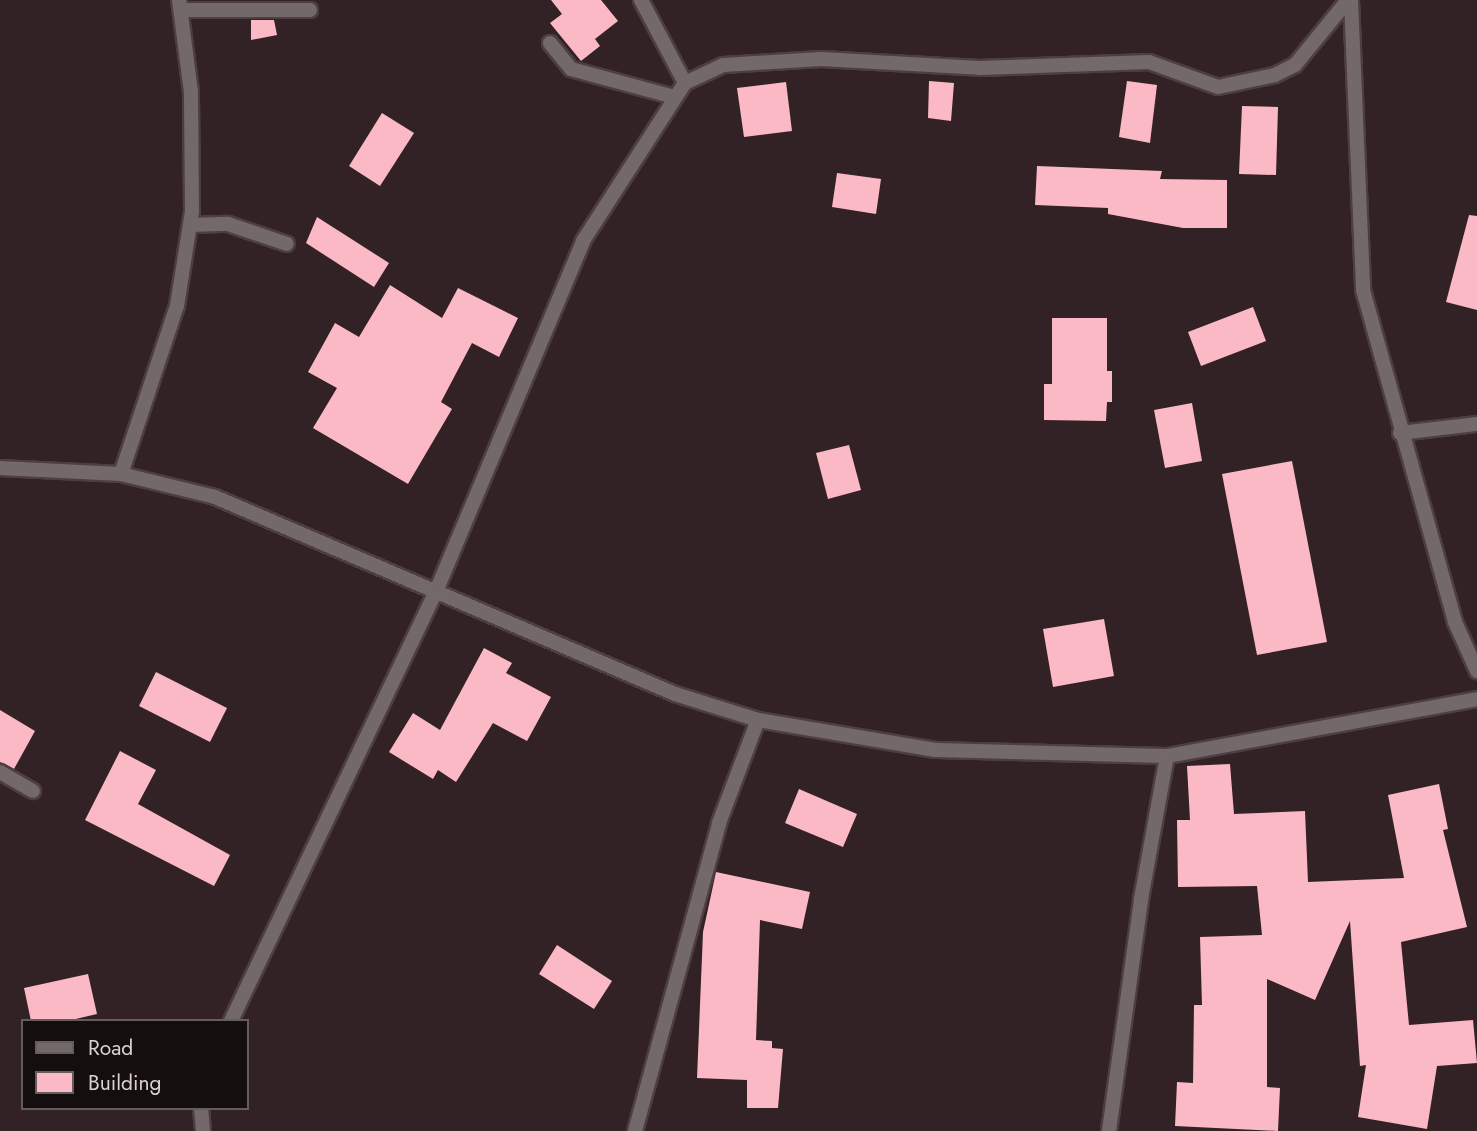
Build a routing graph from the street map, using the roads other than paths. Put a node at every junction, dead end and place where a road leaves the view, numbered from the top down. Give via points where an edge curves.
1 (641, 0) edge
2 (1349, 0) edge
3 (180, 5) edge
4 (310, 10) dead end
5 (550, 43) dead end
6 (685, 83) junction
7 (675, 97) junction
8 (190, 225) junction
9 (288, 244) dead end
10 (1477, 424) edge
11 (1401, 433) junction
12 (0, 468) edge
13 (121, 474) junction
14 (437, 589) junction
15 (1477, 671) edge
16 (1477, 699) edge
17 (758, 720) junction
18 (1167, 756) junction
19 (0, 772) edge
20 (33, 791) dead end
21 (232, 1019) edge
22 (201, 1110) edge
23 (203, 1131) edge
24 (635, 1131) edge
25 (1110, 1131) edge

1 - 6 street
2 - 6 street via 1295,65 1275,75 1217,88 1149,62 980,68 821,59 723,65
2 - 11 street via 1363,290
3 - 4 street
3 - 8 street via 191,92
5 - 7 street via 571,69
6 - 7 street
7 - 14 street via 583,241
8 - 9 street via 228,223
8 - 13 street via 177,306
10 - 11 street
11 - 15 street via 1455,622
12 - 13 street
13 - 14 street via 215,497
14 - 17 street via 675,694
14 - 21 street
16 - 18 street
17 - 18 street via 935,750
17 - 24 street via 719,823
18 - 25 street via 1141,899
19 - 20 street
22 - 23 street

